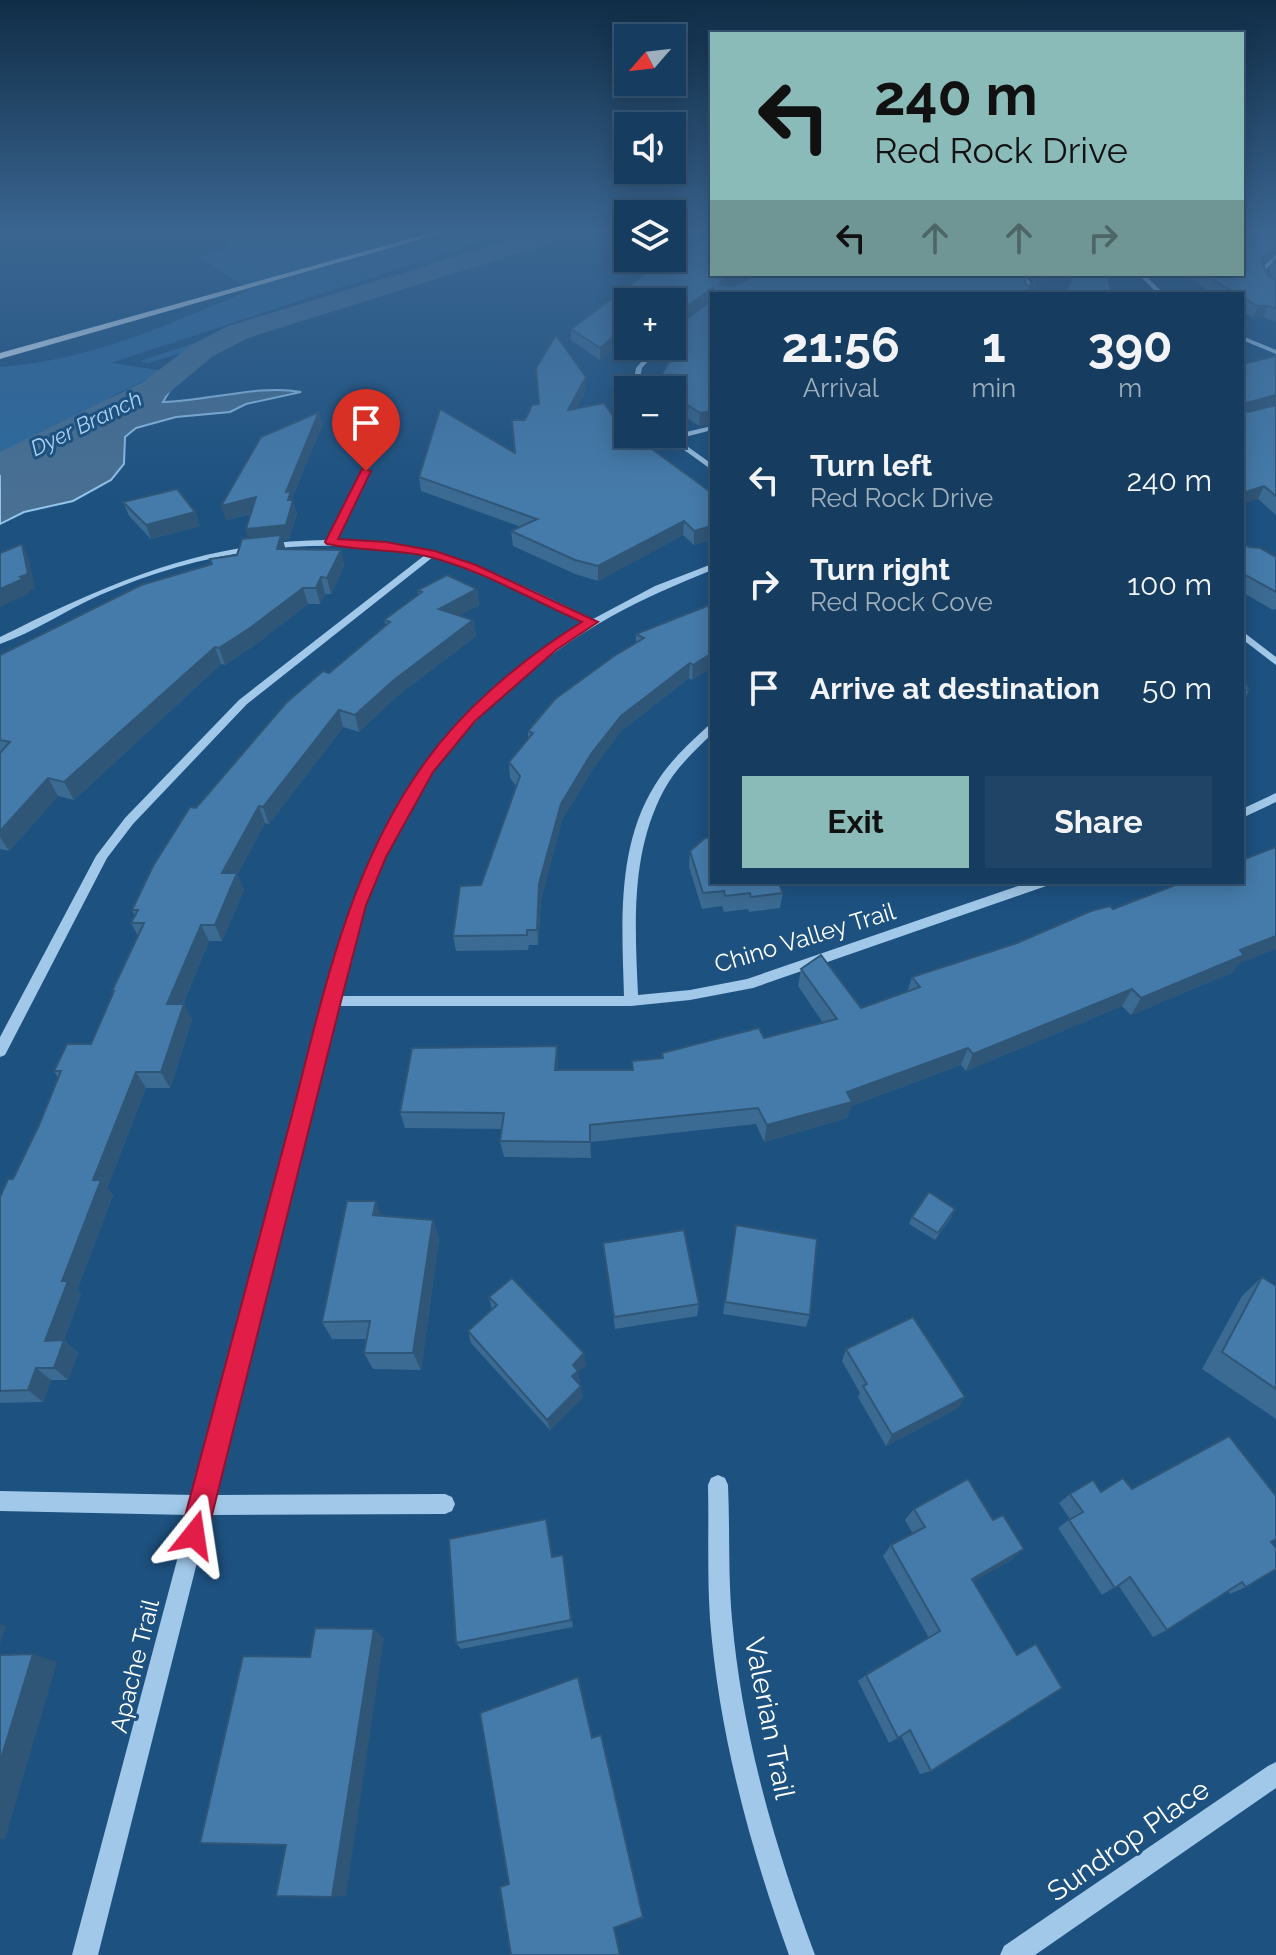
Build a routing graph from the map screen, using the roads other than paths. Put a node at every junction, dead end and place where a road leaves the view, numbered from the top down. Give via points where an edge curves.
1 (86, 320) edge
2 (127, 320) edge
3 (54, 329) dead end
4 (1244, 339) edge
5 (1276, 352) edge
6 (0, 356) edge
7 (710, 428) edge
8 (686, 433) edge
9 (684, 448) edge
10 (710, 467) edge
11 (366, 471) dead end
12 (331, 542) junction
13 (431, 554) junction
14 (710, 568) edge
15 (591, 622) junction
16 (1244, 636) edge
17 (0, 641) edge
18 (1276, 662) edge
19 (710, 730) edge
20 (1276, 797) edge
21 (1244, 813) edge
22 (1038, 884) edge
23 (332, 1001) junction
24 (631, 1001) junction
25 (0, 1051) edge
26 (718, 1485) dead end
27 (0, 1501) edge
28 (445, 1504) dead end
29 (201, 1505) junction
30 (1276, 1774) edge
31 (85, 1955) edge
32 (802, 1955) edge
33 (1013, 1955) edge

1 - 3 main road
2 - 6 main road
4 - 5 street
7 - 8 street
9 - 10 street
11 - 12 street
12 - 13 street
12 - 17 street via 267,546 185,562 107,589
13 - 15 street
13 - 25 street via 243,702 129,821 102,856
14 - 15 street, Apache Trail
15 - 23 street, Apache Trail via 512,679 470,718 427,770 377,857
16 - 18 street
19 - 24 street via 666,773 646,809 634,852 629,916
20 - 21 street
22 - 24 street, Chino Valley Trail via 748,984
23 - 24 street, Chino Valley Trail
23 - 29 street, Apache Trail
26 - 32 street, Valerian Trail via 723,1636 742,1743 778,1893
27 - 29 street
28 - 29 street
29 - 31 street, Apache Trail
30 - 33 street, Sundrop Place

